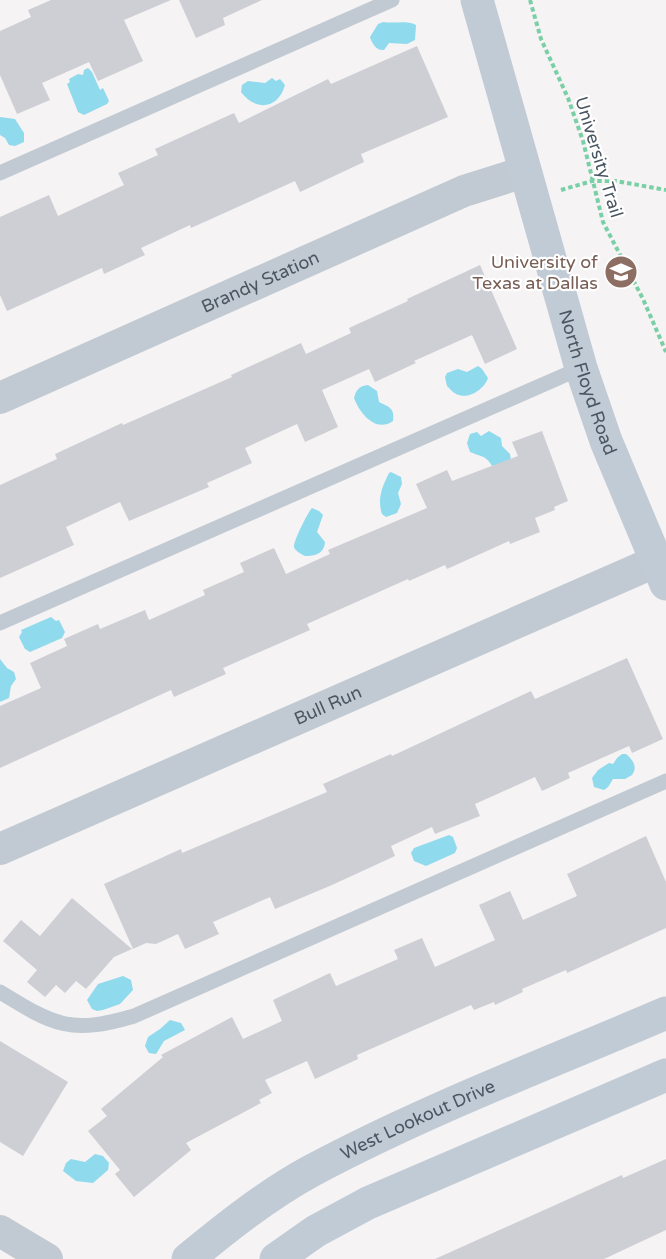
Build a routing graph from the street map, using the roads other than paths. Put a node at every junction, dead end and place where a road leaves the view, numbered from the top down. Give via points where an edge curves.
1 (393, 0) edge
2 (477, 0) edge
3 (524, 172) junction
4 (0, 173) edge
5 (581, 368) junction
6 (0, 398) edge
7 (661, 572) edge
8 (0, 623) edge
9 (666, 782) edge
10 (0, 849) edge
11 (0, 992) edge
12 (666, 1013) edge
13 (666, 1075) edge
14 (0, 1230) edge
15 (46, 1259) edge
16 (188, 1259) edge
17 (276, 1259) edge

1 - 4 lane
2 - 3 street, North Floyd Road
3 - 5 street, North Floyd Road
3 - 6 street, Brandy Station via 464,191
5 - 7 street, North Floyd Road via 606,441
5 - 8 lane
7 - 10 street, Bull Run
9 - 11 lane via 134,1016 86,1027 61,1024
12 - 16 street, West Lookout Drive via 406,1124 309,1172 241,1216
13 - 17 street via 368,1203 316,1231
14 - 15 street

